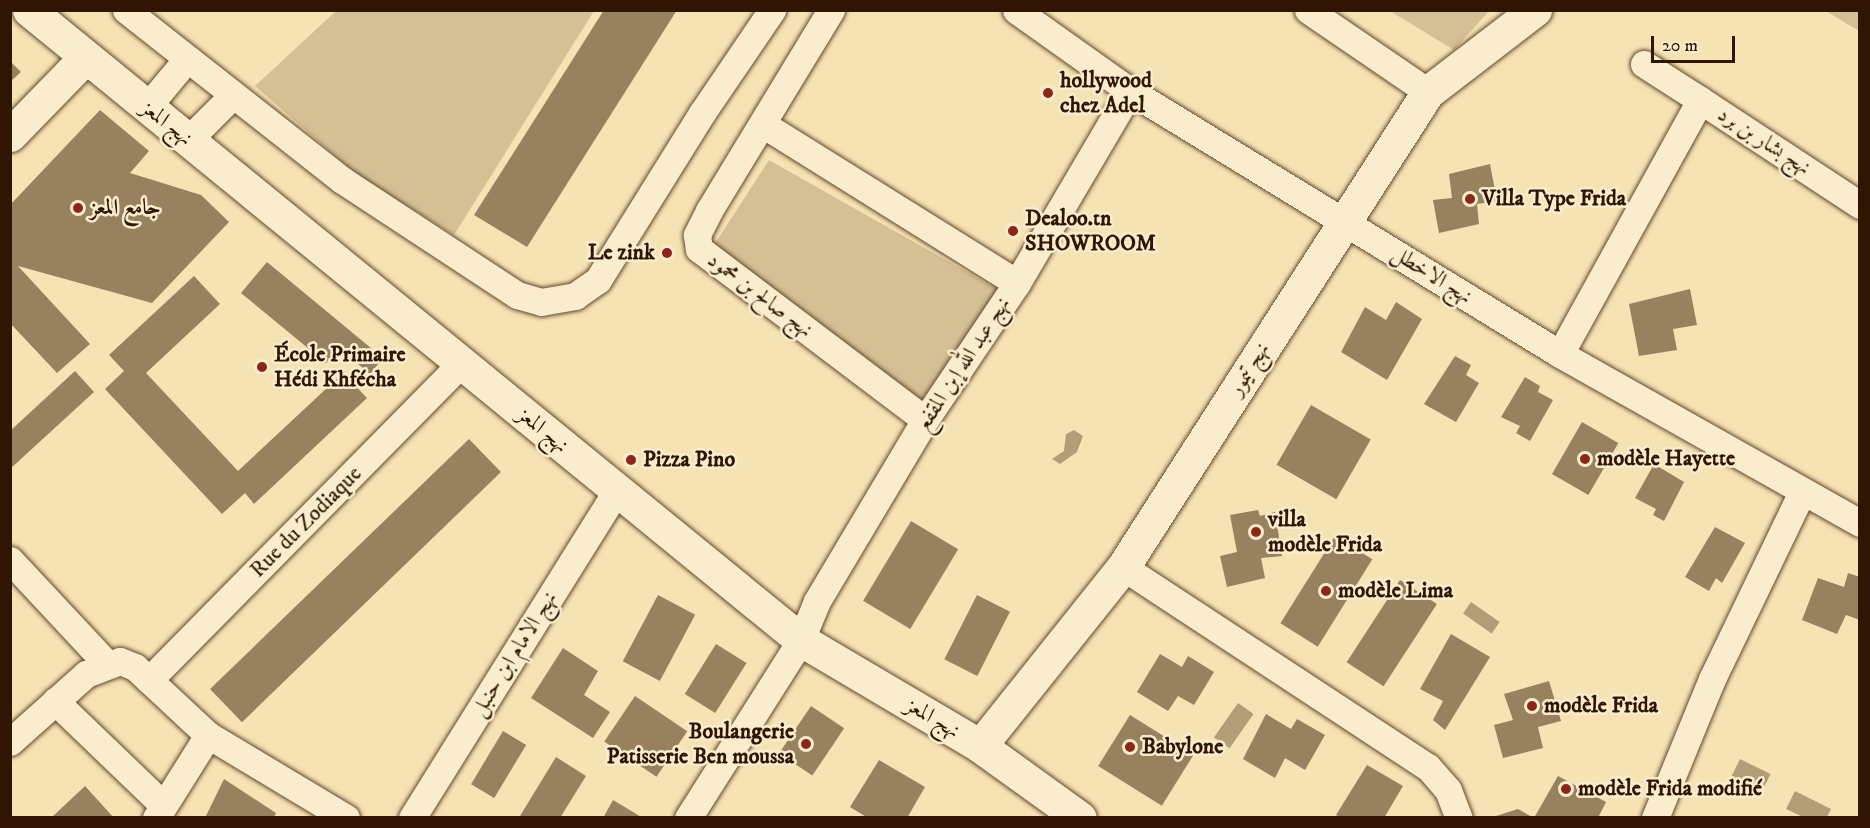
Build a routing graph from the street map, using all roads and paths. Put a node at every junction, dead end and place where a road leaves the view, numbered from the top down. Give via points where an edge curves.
1 (29, 10) edge
2 (126, 10) edge
3 (772, 10) edge
4 (831, 10) edge
5 (1016, 10) edge
6 (1308, 10) edge
7 (1534, 10) edge
8 (85, 58) junction
9 (187, 60) junction
10 (1644, 64) dead end
11 (1130, 91) junction
12 (1428, 92) junction
13 (233, 95) junction
14 (1700, 100) junction
15 (147, 107) junction
16 (764, 125) junction
17 (10, 135) edge
18 (188, 140) junction
19 (1860, 205) edge
20 (1344, 221) junction
21 (1017, 283) junction
22 (1560, 354) junction
23 (462, 363) junction
24 (925, 420) junction
25 (616, 491) junction
26 (1802, 492) junction
27 (1860, 523) edge
28 (10, 560) edge
29 (1123, 567) junction
30 (801, 640) junction
31 (107, 664) junction
32 (149, 680) junction
33 (56, 701) junction
34 (208, 735) junction
35 (10, 742) edge
36 (980, 746) junction
37 (159, 811) edge
38 (346, 818) edge
39 (412, 818) edge
40 (688, 818) edge
41 (1080, 818) edge
42 (1459, 818) edge
43 (1655, 818) edge

1 - 8 street, نهج المعز
2 - 9 street
3 - 13 street via 702,113 598,280 575,296 541,302 516,295 352,186
4 - 16 street, نهج صالح بن محمود
5 - 11 street, نهج الاخطل
6 - 12 street
7 - 12 street, نهج تيمور
8 - 15 street, نهج المعز
8 - 17 street
9 - 13 street
9 - 15 street
10 - 14 street
11 - 20 street, نهج الاخطل
11 - 21 street, نهج عبد الله إبن المقفع
12 - 20 street, نهج تيمور
13 - 18 street
14 - 19 street, نهج بشار بن برد
14 - 22 street, نهج بشار بن برد
15 - 18 street, نهج المعز
16 - 21 street
16 - 24 street, نهج صالح بن محمود via 709,211 697,235 699,249
18 - 23 street, نهج المعز
20 - 22 street, نهج الاخطل
20 - 29 street, نهج تيمور
21 - 24 street, نهج عبد الله إبن المقفع
22 - 26 street, نهج الاخطل
23 - 25 street, نهج المعز
23 - 32 street, Rue du Zodiaque
24 - 30 street, نهج عبد الله إبن المقفع via 817,601
25 - 30 street, نهج المعز
25 - 39 street, نهج الامام ابن حنبل
26 - 27 street, نهج الاخطل
26 - 43 street via 1712,679
28 - 31 street
29 - 36 street, نهج تيمور
29 - 42 street via 1428,767 1448,790
30 - 36 street, نهج المعز
30 - 40 street, نهج عبد الله إبن المقفع
31 - 32 street via 120,662 135,667
31 - 33 street via 86,674
32 - 34 street
33 - 35 street
33 - 37 street
34 - 37 street
34 - 38 street
36 - 41 street, نهج المعز

